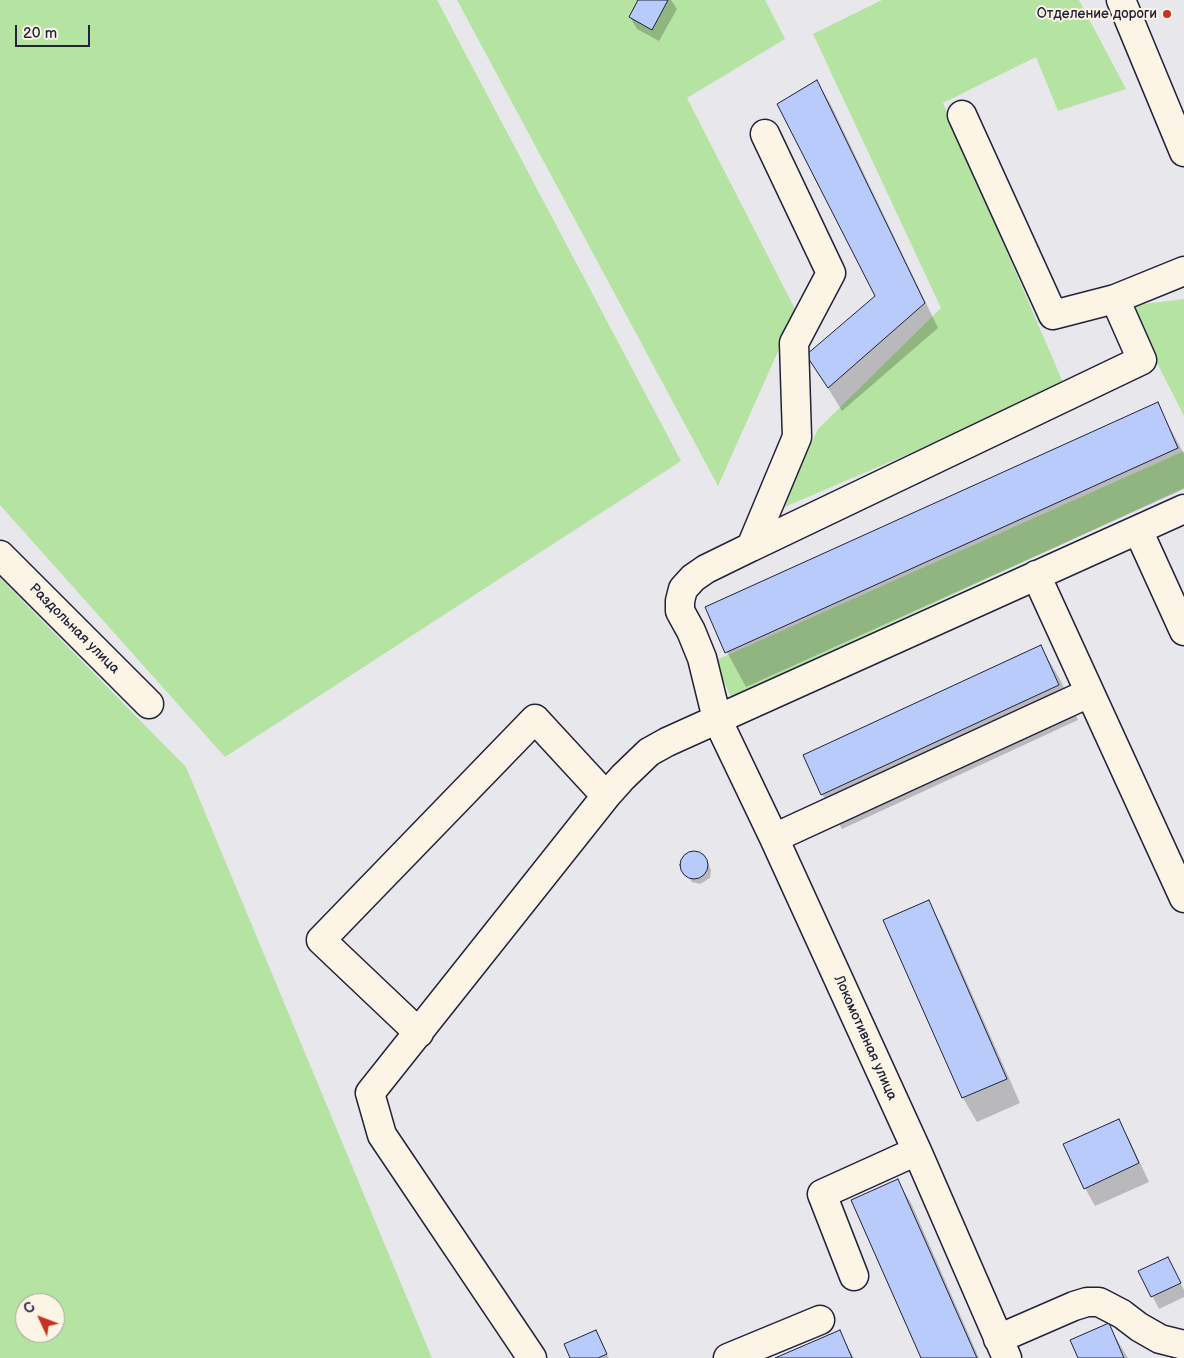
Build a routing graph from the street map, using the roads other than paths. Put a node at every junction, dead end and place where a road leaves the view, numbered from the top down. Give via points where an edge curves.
1 (1120, 0) edge
2 (962, 115) dead end
3 (765, 134) dead end
4 (1184, 152) edge
5 (1184, 271) edge
6 (1115, 299) junction
7 (1184, 509) edge
8 (1138, 530) junction
9 (750, 547) junction
10 (0, 555) edge
11 (1036, 575) junction
12 (1184, 631) edge
13 (1089, 693) junction
14 (149, 704) dead end
15 (717, 720) junction
16 (606, 796) junction
17 (774, 838) junction
18 (1184, 898) edge
19 (418, 1034) junction
20 (916, 1151) junction
21 (854, 1276) dead end
22 (820, 1320) dead end
23 (1184, 1345) edge
24 (1003, 1348) edge
25 (532, 1358) edge
26 (728, 1358) edge

1 - 4 street
2 - 6 street via 1053,315
3 - 9 street via 831,273 794,343 797,437
5 - 6 street
6 - 9 street via 1142,360
7 - 8 street
8 - 11 street
8 - 12 street
9 - 15 street, Локомотивная улица via 693,578 683,589 680,601 680,611 702,658
10 - 14 street, Раздольная улица
11 - 13 street
11 - 15 street
13 - 17 street
13 - 18 street
15 - 16 street via 649,752
15 - 17 street, Локомотивная улица
16 - 19 street
16 - 19 street via 535,719 321,940
17 - 20 street, Локомотивная улица
19 - 25 street via 370,1093 382,1135
20 - 21 street via 822,1194
20 - 24 street, Локомотивная улица
22 - 26 street
23 - 24 street via 1160,1339 1098,1302 1087,1302 1074,1306

